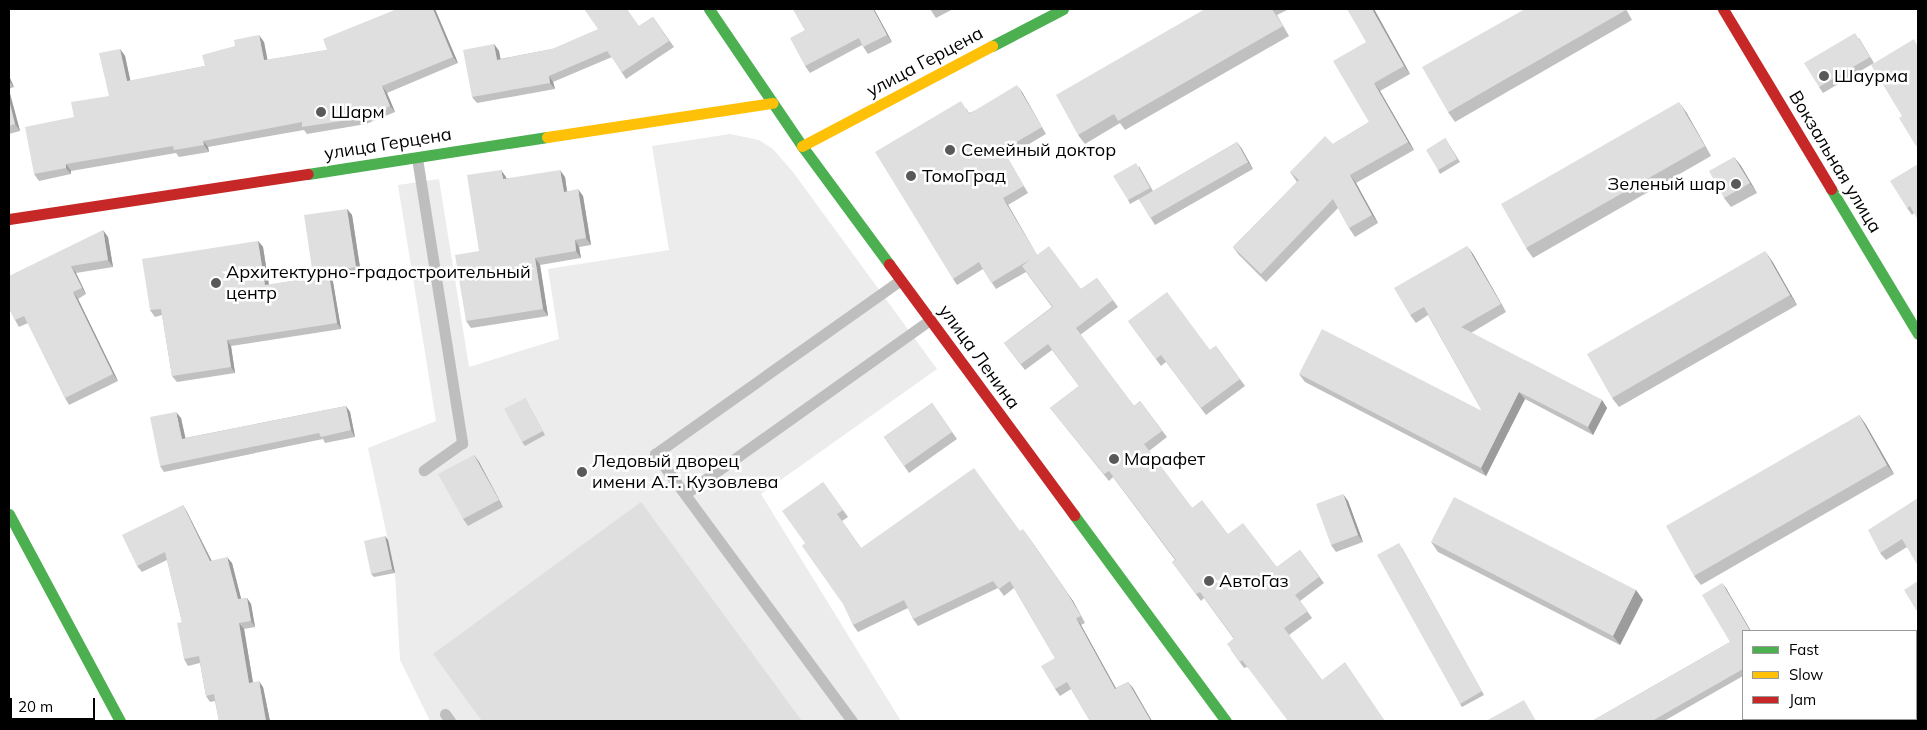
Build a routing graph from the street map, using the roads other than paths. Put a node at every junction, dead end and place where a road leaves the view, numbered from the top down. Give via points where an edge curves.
1 (709, 9) edge
2 (1064, 9) edge
3 (1723, 9) edge
4 (772, 103) junction
5 (802, 146) junction
6 (416, 158) junction
7 (9, 219) edge
8 (901, 280) junction
9 (930, 320) junction
10 (1918, 334) edge
11 (424, 470) dead end
12 (685, 494) junction
13 (9, 514) edge
14 (120, 721) edge
15 (852, 721) edge
16 (1226, 721) edge

1 - 4 street, улица Ленина
2 - 5 street, улица Герцена
3 - 10 street, Вокзальная улица
4 - 5 street, улица Ленина
4 - 6 street, улица Герцена
5 - 8 street, улица Ленина
6 - 7 street, улица Герцена
6 - 11 lane via 462,442
8 - 9 street, улица Ленина
8 - 12 lane via 655,454
9 - 12 lane
9 - 16 street, улица Ленина
12 - 15 lane
13 - 14 street

